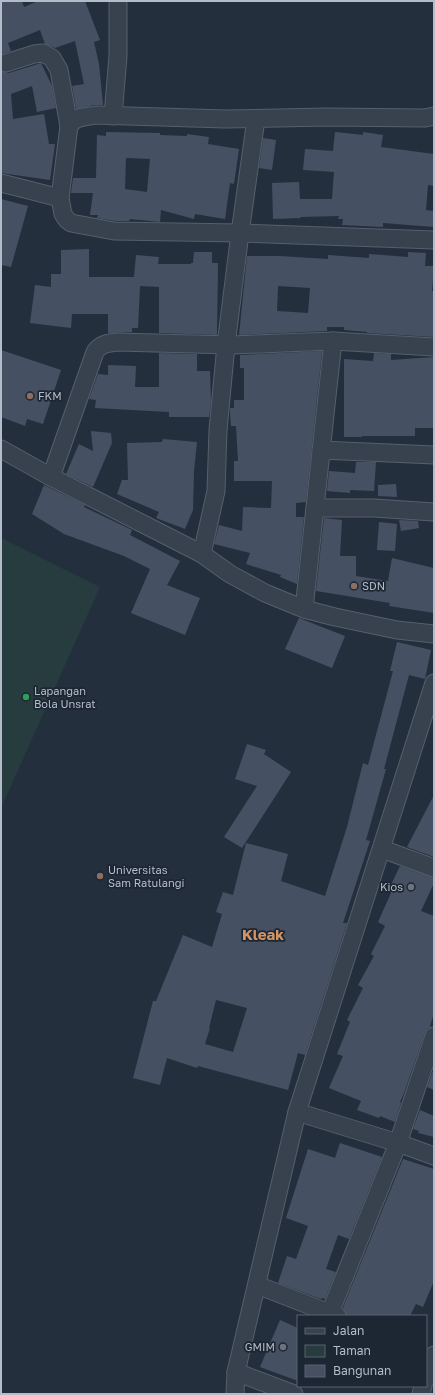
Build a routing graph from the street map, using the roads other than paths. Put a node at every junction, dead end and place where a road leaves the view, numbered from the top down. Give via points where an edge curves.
1 (118, 1) edge
2 (6, 63) dead end
3 (113, 116) junction
4 (434, 116) edge
5 (256, 119) junction
6 (69, 126) junction
7 (1, 183) edge
8 (60, 198) junction
9 (240, 233) junction
10 (434, 240) edge
11 (333, 341) junction
12 (226, 344) junction
13 (434, 347) edge
14 (1, 449) edge
15 (320, 450) junction
16 (434, 455) edge
17 (51, 477) junction
18 (315, 508) junction
19 (434, 512) edge
20 (202, 554) junction
21 (304, 609) junction
22 (434, 634) edge
23 (434, 683) edge
24 (382, 849) junction
25 (434, 868) edge
26 (434, 1036) edge
27 (297, 1112) junction
28 (398, 1143) junction
29 (434, 1156) edge
30 (257, 1285) junction
31 (333, 1314) edge
32 (431, 1356) edge
33 (236, 1372) junction
34 (427, 1374) edge
35 (235, 1394) edge
36 (294, 1394) edge

1 - 3 street via 118,56
2 - 6 street via 34,54 52,58 59,70
3 - 5 street
3 - 6 street via 96,115 76,119
4 - 5 street
5 - 9 street
6 - 8 street
7 - 8 street
8 - 9 street via 63,214 71,223 114,231
9 - 10 street
9 - 12 street
11 - 12 street
11 - 13 street
11 - 15 street
12 - 17 street via 117,342 97,348
12 - 20 street via 218,430 216,491
14 - 17 street
15 - 16 street
15 - 18 street
17 - 20 street
18 - 19 street
18 - 21 street
20 - 21 street via 230,574
21 - 22 street via 397,630
23 - 24 street
24 - 25 street
24 - 27 street
26 - 28 street
27 - 28 street
27 - 30 street
28 - 29 street
28 - 31 street
30 - 31 street
30 - 33 street
32 - 34 street
33 - 35 street
33 - 36 street

